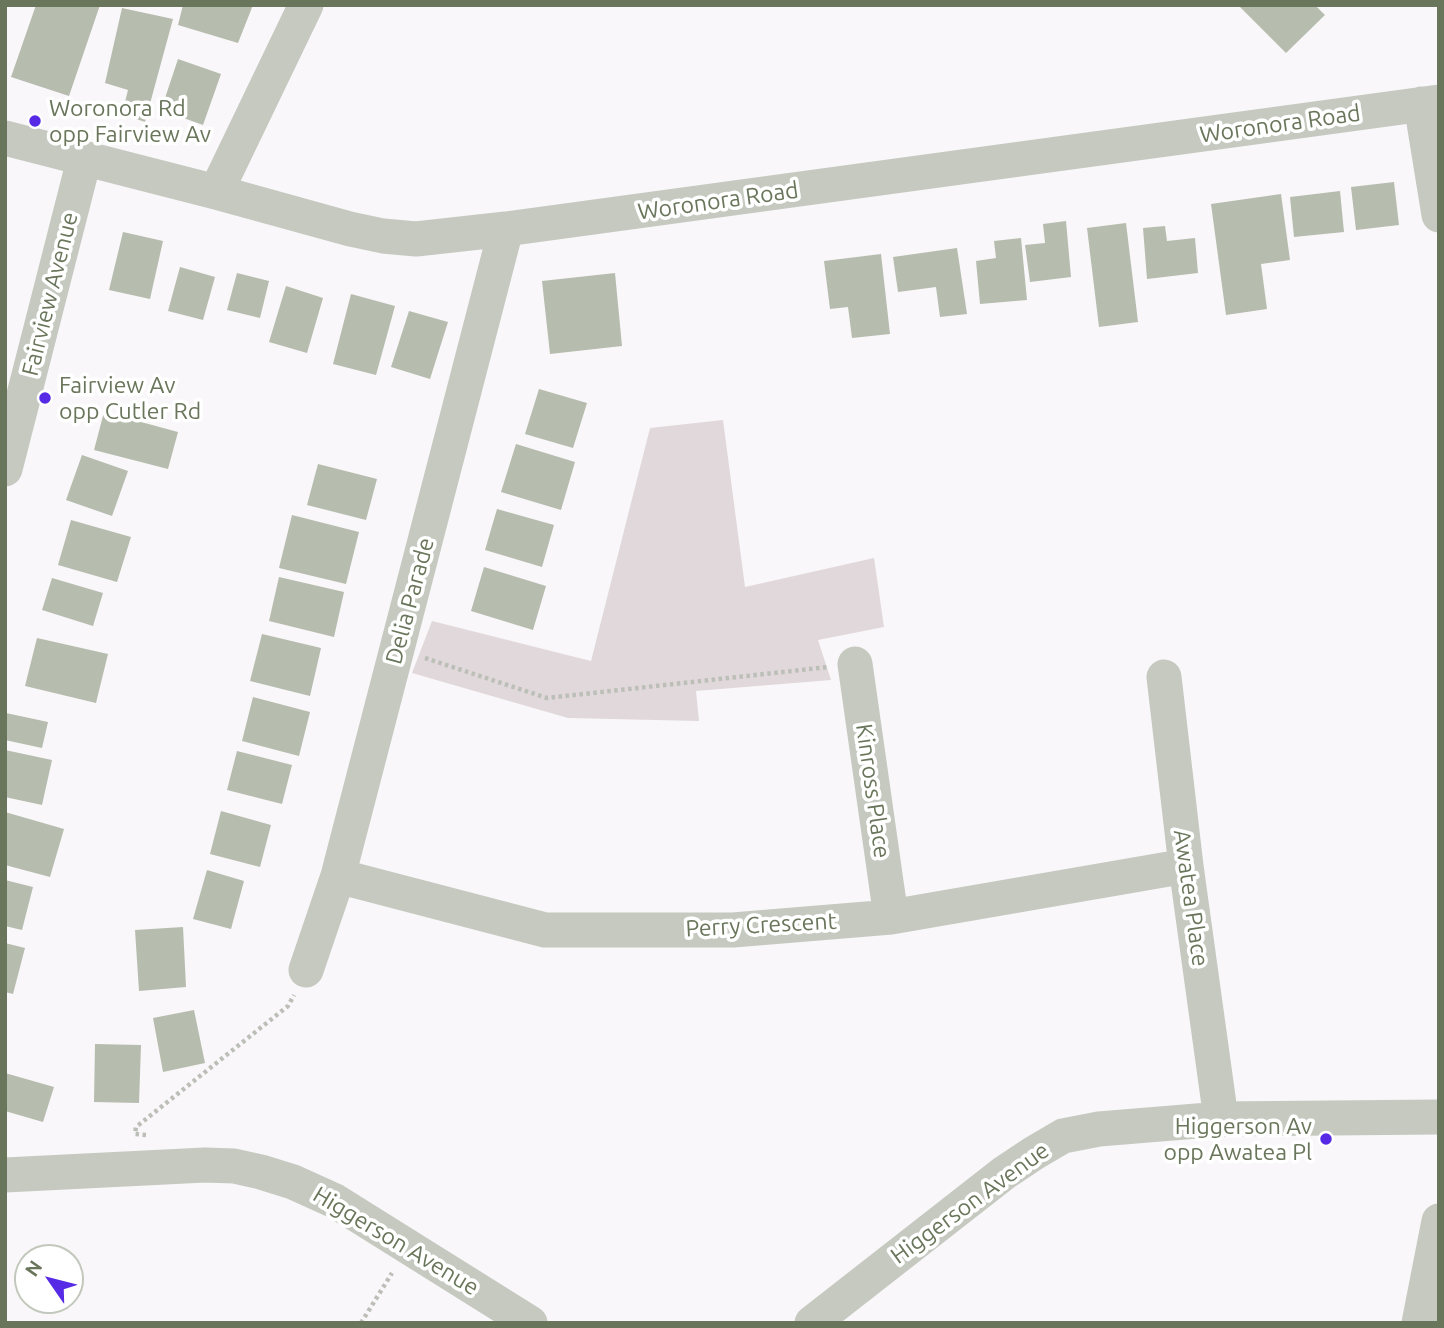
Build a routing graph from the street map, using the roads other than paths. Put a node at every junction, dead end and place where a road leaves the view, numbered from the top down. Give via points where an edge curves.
1 (306, 5) edge
2 (1430, 103) edge
3 (5, 138) edge
4 (84, 160) junction
5 (216, 192) junction
6 (1439, 215) edge
7 (506, 229) junction
8 (5, 469) edge
9 (855, 664) road end
10 (1164, 677) dead end
11 (1186, 866) junction
12 (338, 876) junction
13 (891, 917) junction
14 (306, 970) road end
15 (1439, 1116) edge
16 (1221, 1119) junction
17 (5, 1175) edge
18 (1439, 1221) edge
19 (530, 1323) edge
20 (812, 1323) edge
21 (1419, 1323) edge

1 - 5 street
2 - 6 street
2 - 7 street, Woronora Road
3 - 4 street, Woronora Road
4 - 5 street, Woronora Road
4 - 8 street, Fairview Avenue
5 - 7 street, Woronora Road via 383,236 416,239
7 - 12 street, Delia Parade
9 - 13 street, Kinross Place
10 - 11 street, Awatea Place
11 - 13 street, Perry Crescent
11 - 16 street, Awatea Place
12 - 13 street, Perry Crescent via 545,930 733,930
12 - 14 street, Delia Parade
15 - 16 street, Higgerson Avenue
16 - 20 street, Higgerson Avenue via 1063,1136 1004,1173
17 - 19 street, Higgerson Avenue via 234,1166 293,1182 409,1245
18 - 21 street

